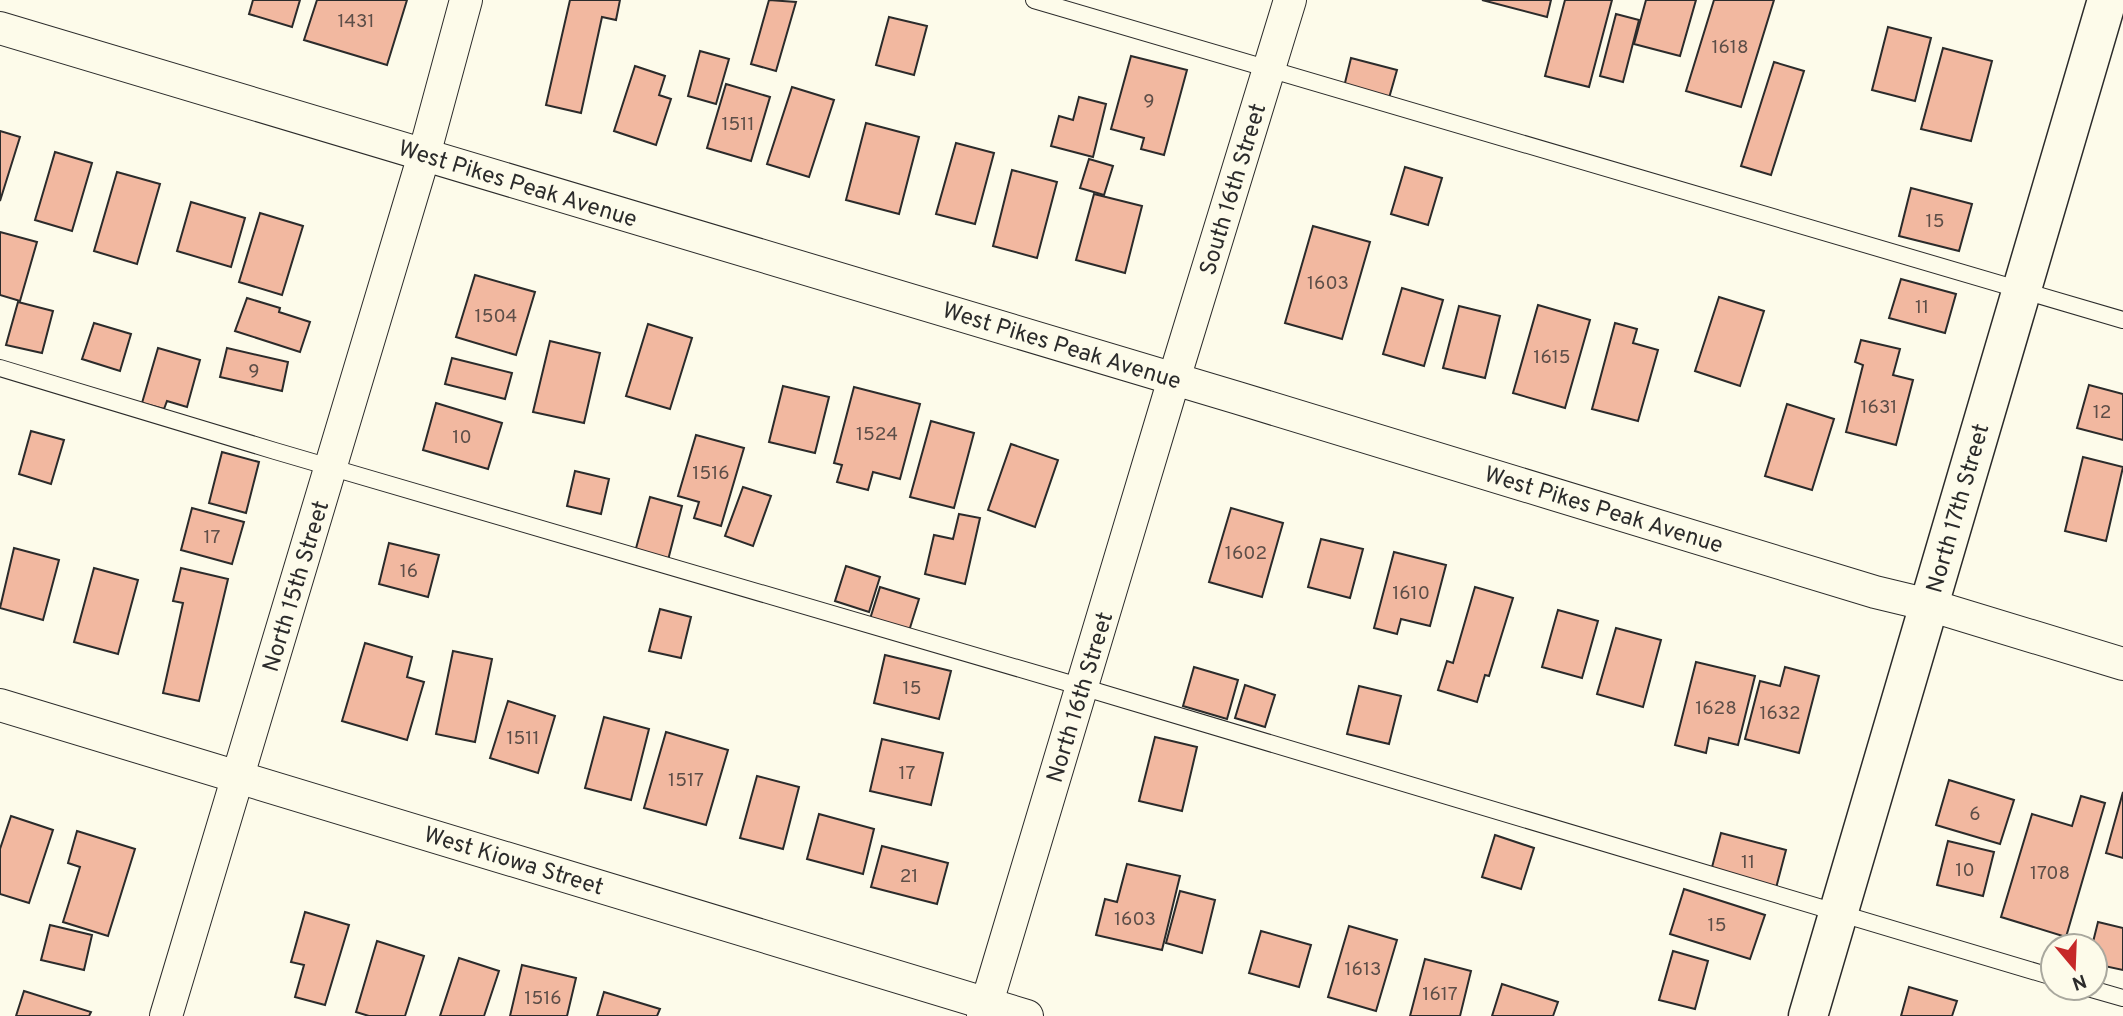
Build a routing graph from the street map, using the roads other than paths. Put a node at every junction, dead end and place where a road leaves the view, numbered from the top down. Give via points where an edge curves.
1 (466, 0) edge
2 (1034, 0) edge
3 (1290, 0) edge
4 (2107, 0) edge
5 (0, 28) edge
6 (1269, 69) junction
7 (424, 155) junction
8 (2022, 289) junction
9 (2123, 320) edge
10 (0, 368) edge
11 (1174, 379) junction
12 (331, 468) junction
13 (1929, 605) junction
14 (2123, 664) edge
15 (1082, 687) junction
16 (0, 705) edge
17 (238, 776) junction
18 (1839, 913) junction
19 (2039, 973) edge
20 (985, 1010) edge
21 (166, 1016) edge
22 (1027, 1016) edge
23 (1808, 1016) edge

1 - 7 street, North 15th Street
2 - 6 lane
3 - 6 street, South 16th Street
4 - 8 street, North 17th Street
5 - 7 street, West Pikes Peak Avenue
6 - 8 lane
6 - 11 street, South 16th Street
7 - 11 street, West Pikes Peak Avenue
7 - 12 street, North 15th Street
8 - 9 lane
8 - 13 street, North 17th Street
10 - 12 lane
11 - 13 street, West Pikes Peak Avenue
11 - 15 street, North 16th Street
12 - 15 lane
12 - 17 street, North 15th Street
13 - 14 street, West Pikes Peak Avenue
13 - 18 street, North 17th Street
15 - 18 lane
15 - 20 street, North 16th Street
16 - 17 street, West Kiowa Street
17 - 20 street, West Kiowa Street
17 - 21 street, North 15th Street
18 - 19 lane
18 - 23 street, North 17th Street
20 - 22 street, West Kiowa Street

